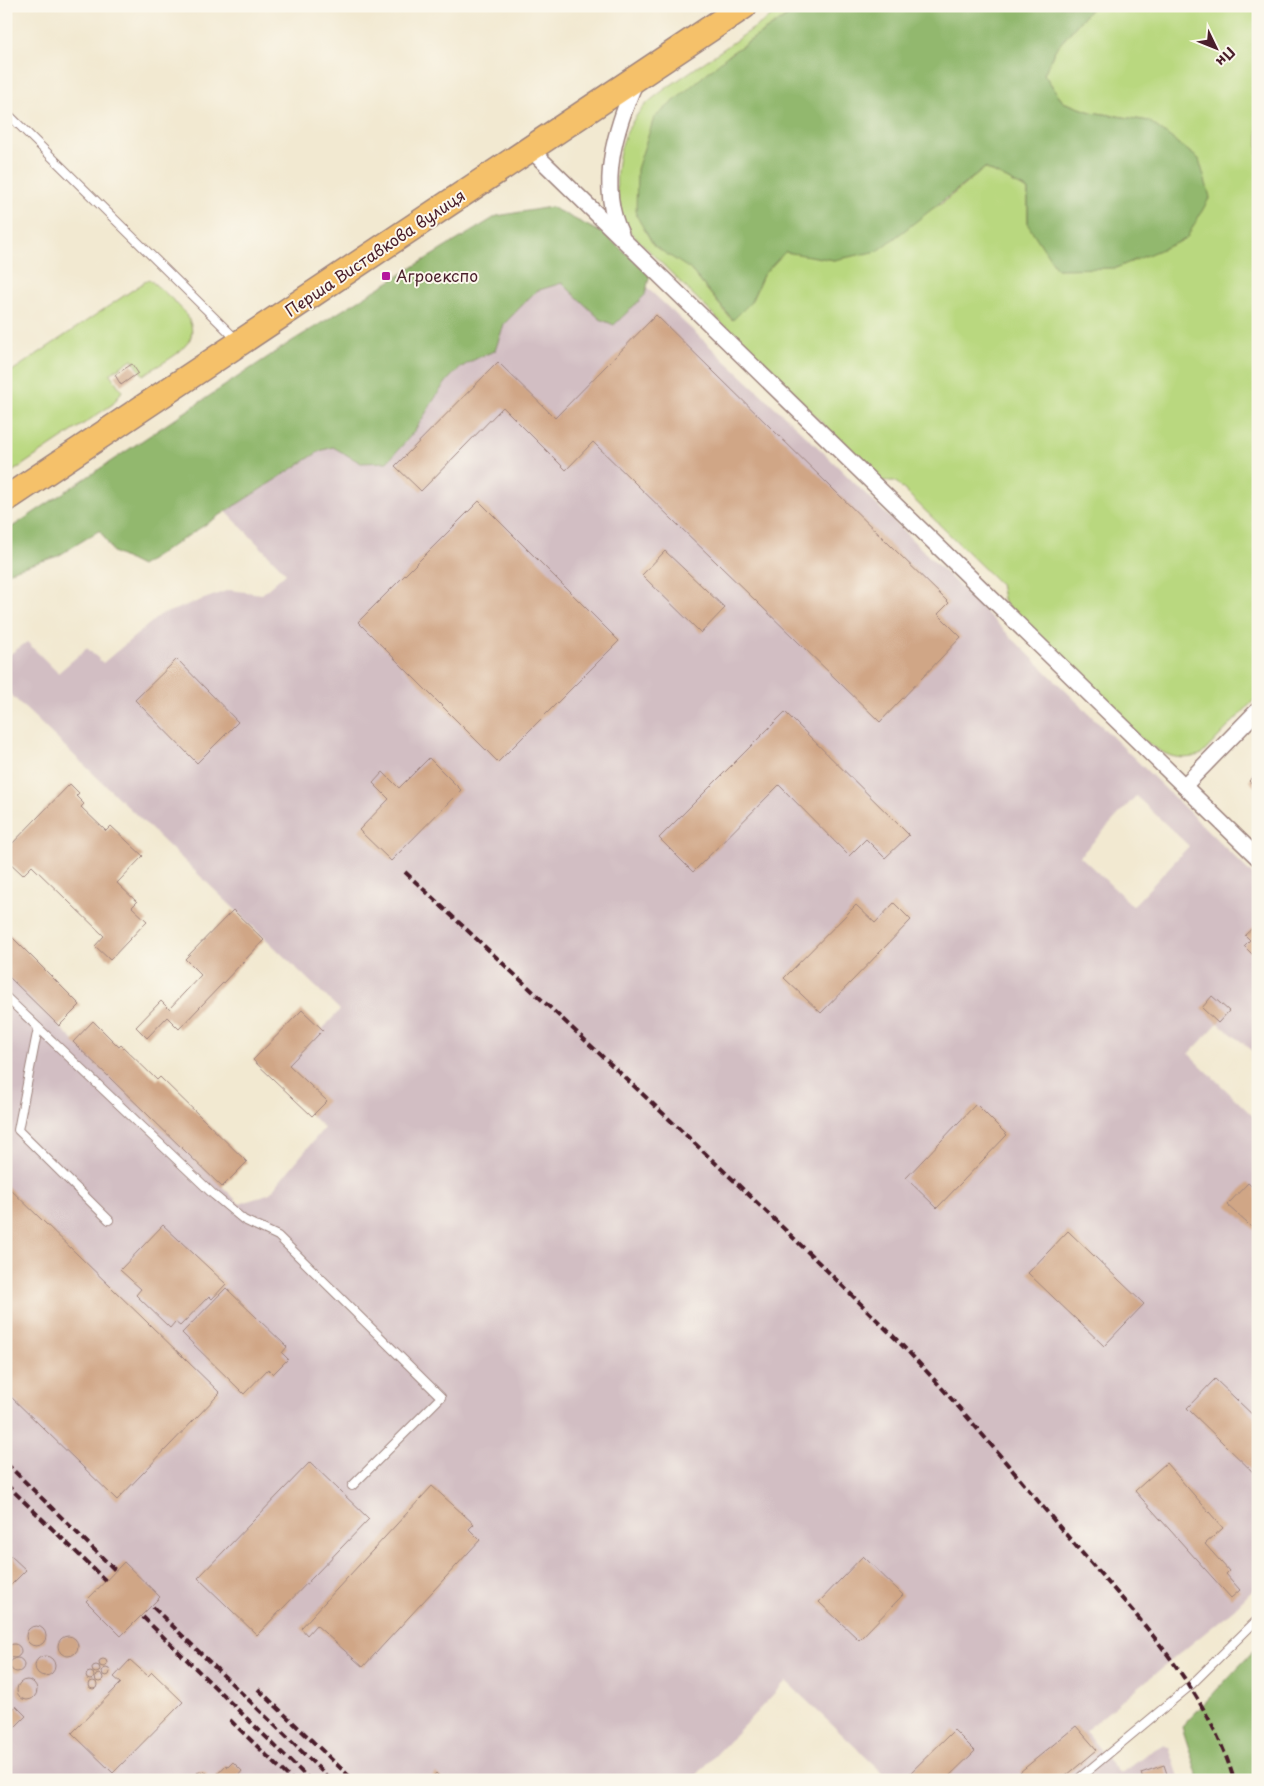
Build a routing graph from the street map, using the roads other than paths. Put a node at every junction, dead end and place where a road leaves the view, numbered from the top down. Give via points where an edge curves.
1 (744, 6) edge
2 (637, 78) junction
3 (6, 112) edge
4 (531, 150) junction
5 (624, 240) junction
6 (241, 343) junction
7 (6, 499) edge
8 (1258, 710) edge
9 (1184, 786) junction
10 (1258, 858) edge
11 (6, 997) edge
12 (38, 1028) junction
13 (108, 1220) dead end
14 (352, 1486) dead end
15 (1258, 1619) edge
16 (1078, 1780) edge

1 - 2 main road, Перша Виставкова вулиця
2 - 4 main road, Перша Виставкова вулиця
2 - 5 street via 620,125 611,167 612,208
3 - 6 lane
4 - 5 street
4 - 6 main road, Перша Виставкова вулиця
5 - 9 street
6 - 7 main road, Перша Виставкова вулиця
8 - 9 street
9 - 10 street
11 - 12 lane
12 - 13 lane via 18,1130
12 - 14 lane via 236,1214 278,1236 441,1397
15 - 16 lane via 1190,1686

